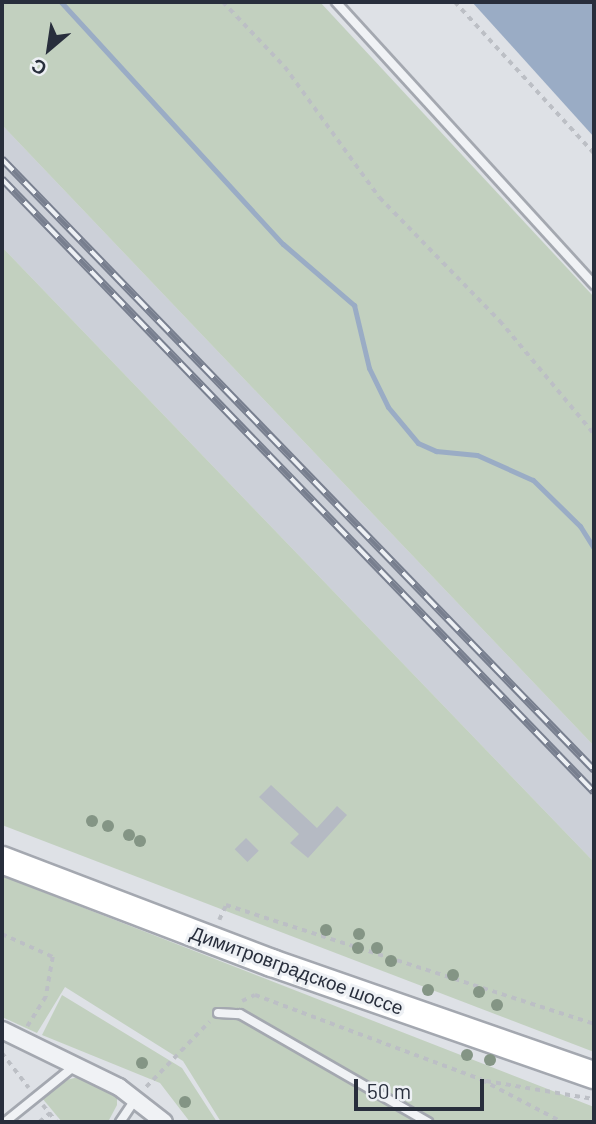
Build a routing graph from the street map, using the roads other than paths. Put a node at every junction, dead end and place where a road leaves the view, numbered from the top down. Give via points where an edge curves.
1 (336, 2) edge
2 (594, 285) edge
3 (2, 860) edge
4 (218, 1013) road end
5 (2, 1030) edge
6 (76, 1065) junction
7 (594, 1075) edge
8 (136, 1097) junction
9 (5, 1122) edge
10 (120, 1122) edge
11 (164, 1122) edge
12 (428, 1122) edge

1 - 2 lane
3 - 7 main road, Димитровградское шоссе via 209,940
4 - 12 lane via 240,1014
5 - 6 street
6 - 8 street
6 - 9 lane
8 - 10 lane
8 - 11 street

